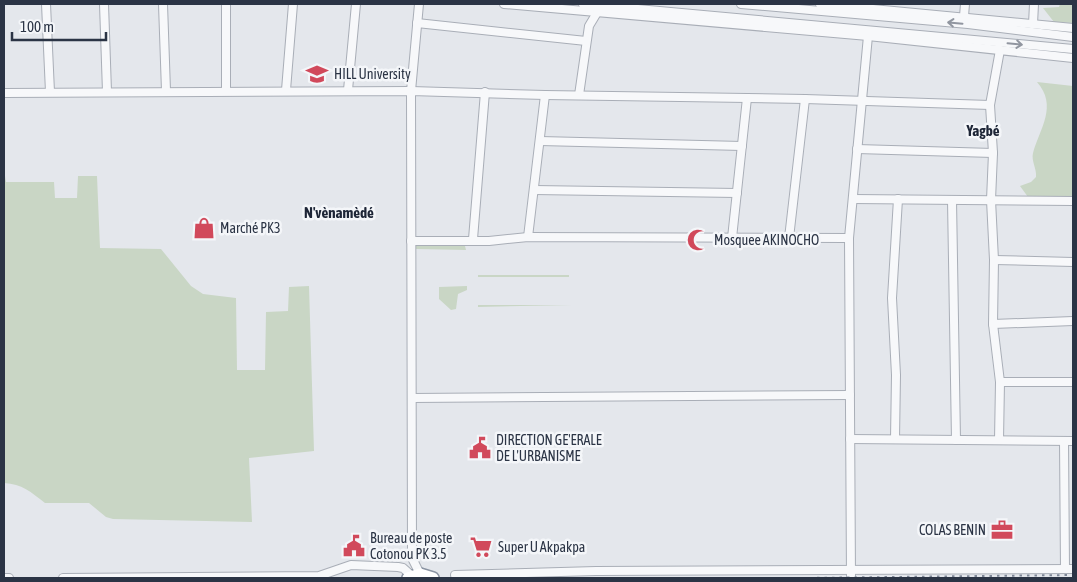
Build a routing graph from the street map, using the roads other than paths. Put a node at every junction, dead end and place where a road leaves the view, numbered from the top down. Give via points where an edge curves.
1 (46, 4) edge
2 (104, 4) edge
3 (163, 4) edge
4 (226, 4) edge
5 (293, 4) edge
6 (356, 4) edge
7 (419, 4) edge
8 (504, 4) edge
9 (583, 4) edge
10 (741, 4) edge
11 (825, 4) edge
12 (965, 4) edge
13 (1034, 4) edge
14 (837, 5) edge
15 (587, 7) edge
16 (599, 7) edge
17 (964, 16) junction
18 (591, 20) junction
19 (417, 23) junction
20 (1033, 24) junction
21 (1073, 28) edge
22 (868, 36) junction
23 (1073, 36) edge
24 (586, 40) junction
25 (1073, 49) edge
26 (1000, 50) junction
27 (1073, 58) edge
28 (226, 90) junction
29 (286, 90) junction
30 (348, 90) junction
31 (166, 91) junction
32 (411, 91) junction
33 (50, 92) junction
34 (107, 92) junction
35 (485, 92) junction
36 (4, 93) edge
37 (545, 95) junction
38 (579, 95) junction
39 (747, 98) junction
40 (805, 98) junction
41 (862, 100) junction
42 (990, 106) junction
43 (540, 141) junction
44 (742, 146) junction
45 (858, 149) junction
46 (993, 153) junction
47 (534, 190) junction
48 (737, 193) junction
49 (853, 199) junction
50 (898, 199) junction
51 (952, 200) junction
52 (990, 200) junction
53 (1073, 201) edge
54 (528, 237) junction
55 (732, 238) junction
56 (789, 238) junction
57 (849, 238) junction
58 (473, 239) junction
59 (411, 241) junction
60 (994, 260) junction
61 (1073, 262) edge
62 (1073, 321) edge
63 (993, 324) junction
64 (1000, 382) junction
65 (1073, 382) edge
66 (850, 395) junction
67 (412, 398) junction
68 (850, 439) junction
69 (895, 439) junction
70 (956, 440) junction
71 (1000, 440) junction
72 (1064, 441) junction
73 (1073, 441) edge
74 (1070, 494) edge
75 (1069, 569) edge
76 (851, 574) edge
77 (455, 575) dead end
78 (411, 577) edge
79 (4, 578) edge
80 (9, 578) edge
81 (63, 578) edge
82 (433, 578) edge

1 - 33 street
2 - 34 street
3 - 31 street
4 - 28 street
5 - 29 street
6 - 30 street
7 - 19 street
8 - 15 street
9 - 15 street
23 -> 10 street
11 - 14 street
12 - 17 street
13 - 20 street
14 - 17 street
15 - 16 street
15 - 18 street
16 - 18 street
16 - 22 street
16 -> 25 street
17 - 20 street
18 - 24 street
19 - 24 street
19 - 32 street
20 - 21 street
22 - 26 street
22 - 41 street
24 - 38 street
26 - 27 street
26 - 42 street
28 - 29 street
28 - 31 street
29 - 30 street
30 - 32 street
31 - 34 street
32 - 35 street
32 - 59 street
33 - 34 street
33 - 36 street
35 - 37 street
35 - 58 street
37 - 38 street
37 - 43 street
38 - 39 street
39 - 40 street
39 - 44 street
40 - 41 street
40 - 56 street
41 - 42 street
41 - 45 street
42 - 46 street
43 - 44 street
43 - 47 street
44 - 48 street
45 - 46 street
45 - 49 street
46 - 52 street
47 - 48 street
47 - 54 street
48 - 55 street
49 - 50 street
49 - 57 street
50 - 51 street
50 - 69 street via 892,298
51 - 52 street
51 - 70 street
52 - 53 street
52 - 60 street
54 - 55 street
54 - 58 street via 489,241
55 - 56 street
56 - 57 street
57 - 66 street
58 - 59 street
59 - 67 street
60 - 61 street
60 - 63 street
62 - 63 street
63 - 64 street
64 - 65 street
64 - 71 street
66 - 67 street
66 - 68 street
67 - 78 street
68 - 69 street
68 - 76 street
69 - 70 street
70 - 71 street
71 - 72 street
72 - 73 street
72 - 74 street
74 - 75 street
75 - 76 street
76 - 77 street via 616,571
78 - 81 street via 403,568 351,565 319,576
78 - 82 highway
79 - 80 street

